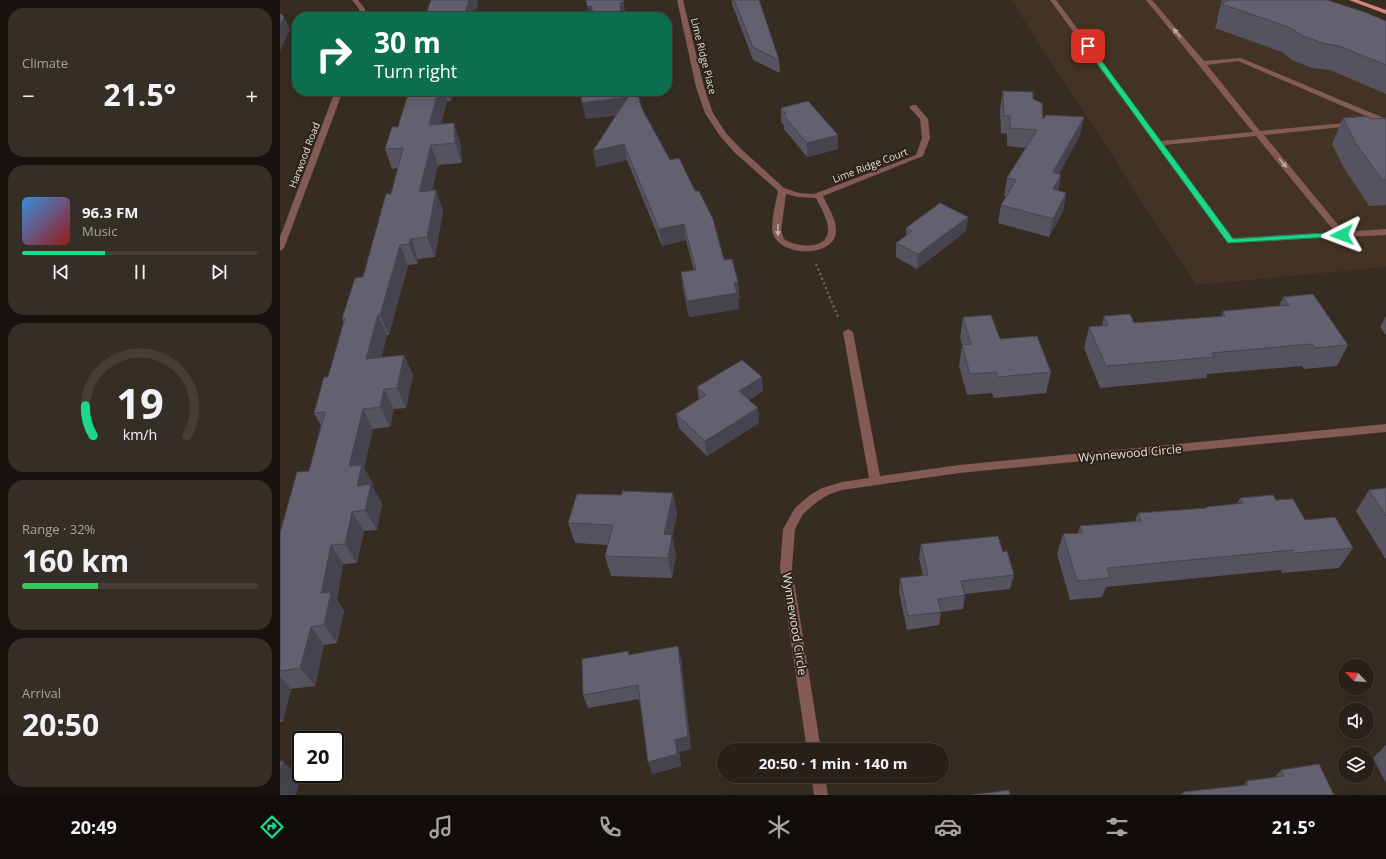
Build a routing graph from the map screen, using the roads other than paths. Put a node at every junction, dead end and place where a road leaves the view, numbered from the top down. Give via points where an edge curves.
1 (355, 0) edge
2 (680, 0) edge
3 (1053, 0) edge
4 (1149, 0) edge
5 (1352, 0) edge
6 (362, 12) edge
7 (1386, 12) edge
8 (1202, 63) junction
9 (337, 96) edge
10 (913, 107) dead end
11 (1385, 121) edge
12 (1258, 133) junction
13 (1159, 143) junction
14 (782, 191) junction
15 (819, 195) junction
16 (798, 196) joint
17 (1386, 232) edge
18 (1342, 235) junction
19 (280, 248) edge
20 (848, 332) road end
21 (1386, 428) edge
22 (875, 481) junction
23 (813, 743) edge
24 (819, 783) edge
25 (822, 795) edge

1 - 6 street
2 - 14 street, Lime Ridge Place via 700,87 709,113 737,150
3 - 13 street
8 -> 4 street
5 - 7 main road
8 - 11 street via 1239,59
8 - 12 street
9 - 19 street, Harwood Road
10 - 15 street, Lime Ridge Court via 924,119 926,138 919,156
11 - 12 street
12 - 13 street
12 -> 18 street
13 - 18 street via 1231,241
14 -> 15 street via 776,233 780,241 787,246 819,246 832,234 831,224
14 - 16 street, Lime Ridge Place
15 - 16 street, Lime Ridge Court
17 - 18 street
20 - 22 street
21 - 22 street, Wynnewood Circle via 959,469
22 - 23 street, Wynnewood Circle via 826,491 799,511 789,529 786,568
24 - 25 street

